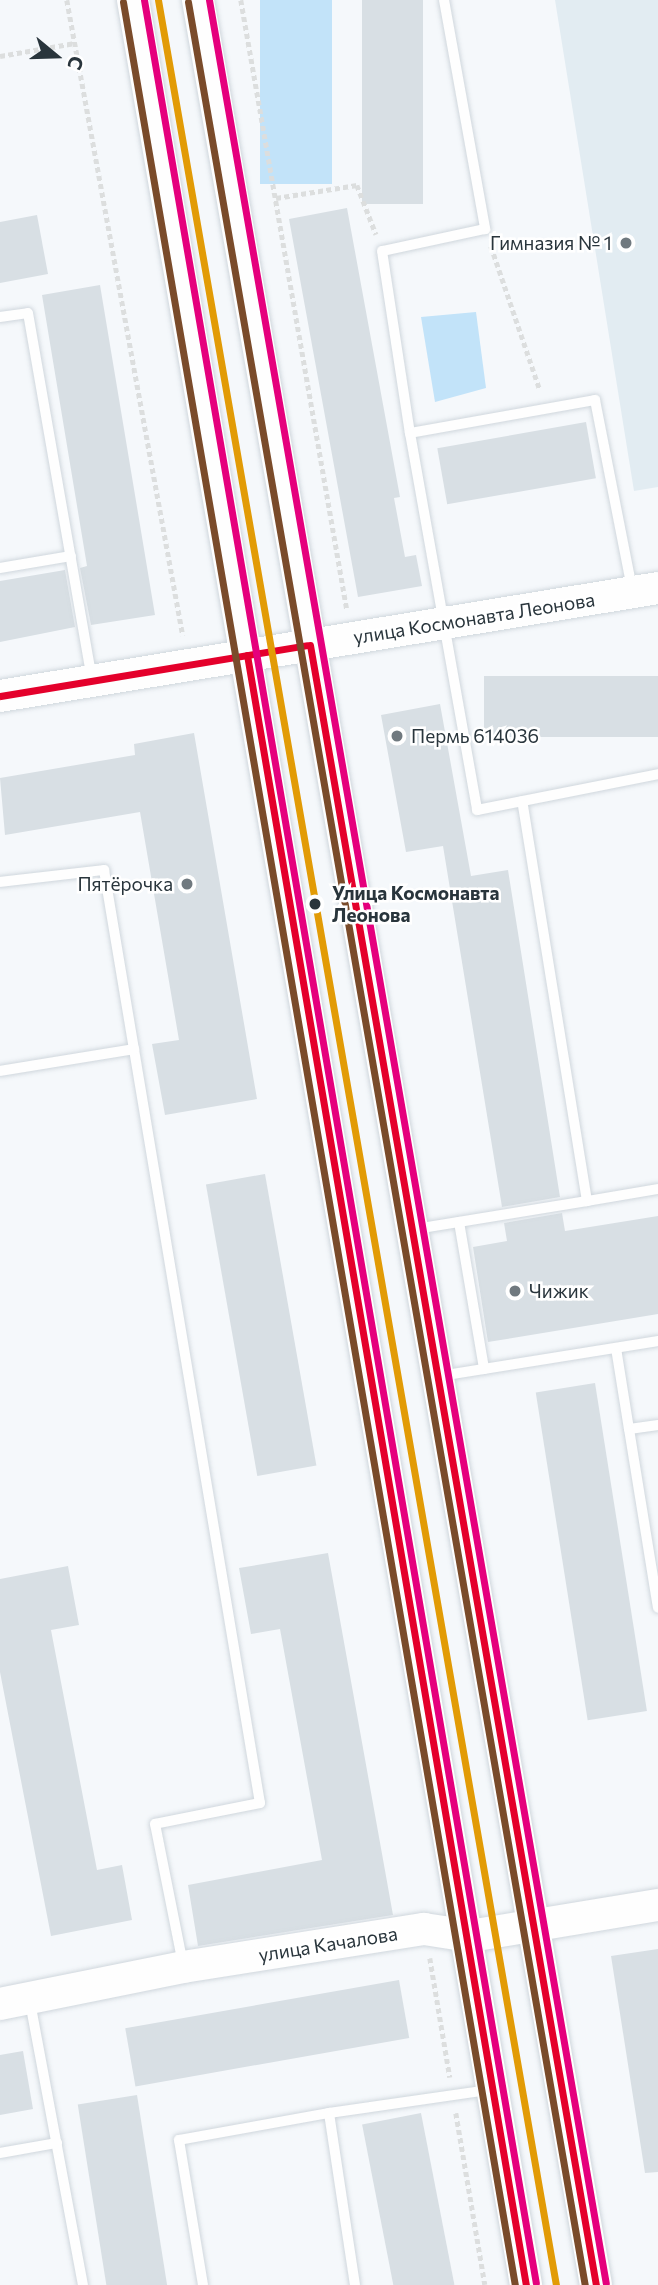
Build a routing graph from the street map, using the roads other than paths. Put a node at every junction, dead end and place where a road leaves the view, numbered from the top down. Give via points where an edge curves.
1 (133, 0) edge
2 (198, 0) edge
3 (444, 0) edge
4 (0, 317) edge
5 (410, 433) junction
6 (71, 556) junction
7 (0, 568) edge
8 (645, 590) edge
9 (446, 623) junction
10 (310, 645) junction
11 (247, 655) junction
12 (92, 681) junction
13 (0, 696) edge
14 (658, 774) edge
15 (522, 801) junction
16 (0, 882) edge
17 (134, 1049) junction
18 (0, 1071) edge
19 (658, 1189) edge
20 (587, 1201) junction
21 (459, 1222) junction
22 (412, 1230) junction
23 (658, 1341) edge
24 (616, 1348) junction
25 (484, 1369) junction
26 (438, 1376) junction
27 (658, 1425) edge
28 (629, 1429) junction
29 (658, 1608) edge
30 (658, 1905) edge
31 (534, 1926) junction
32 (470, 1936) junction
33 (183, 1967) junction
34 (15, 2001) edge
35 (491, 2090) junction
36 (329, 2113) junction
37 (57, 2143) junction
38 (0, 2153) edge
39 (83, 2285) edge
40 (203, 2285) edge
41 (355, 2285) edge
42 (526, 2285) edge
43 (596, 2285) edge

1 - 11 main road
2 - 10 main road
3 - 5 lane via 485,229 382,251
4 - 6 lane via 28,313
5 - 8 lane via 595,400
5 - 9 lane
6 - 7 lane
6 - 12 lane
8 - 9 main road, улица Космонавта Леонова
9 - 10 main road, улица Космонавта Леонова
9 - 15 lane via 477,810
10 - 11 main road, улица Космонавта Леонова
10 - 22 main road
11 - 12 main road, улица Космонавта Леонова
11 - 32 main road
12 - 13 main road, улица Космонавта Леонова
14 - 15 lane
15 - 20 lane
16 - 17 lane via 104,870
17 - 18 lane
17 - 33 lane via 260,1803 155,1824
19 - 20 lane
20 - 21 lane
21 - 22 lane
21 - 25 lane
22 - 26 main road
23 - 24 lane
24 - 25 lane
24 - 28 lane
25 - 26 lane
26 - 31 main road
27 - 28 lane
28 - 29 lane
30 - 31 main road, улица Качалова
31 - 32 main road, улица Качалова
31 - 43 main road
32 - 33 main road, улица Качалова via 424,1929
32 - 35 main road
33 - 34 main road, улица Качалова
34 - 37 lane
35 - 36 lane
35 - 42 main road
36 - 40 lane via 179,2140
36 - 41 lane
37 - 38 lane
37 - 39 lane

